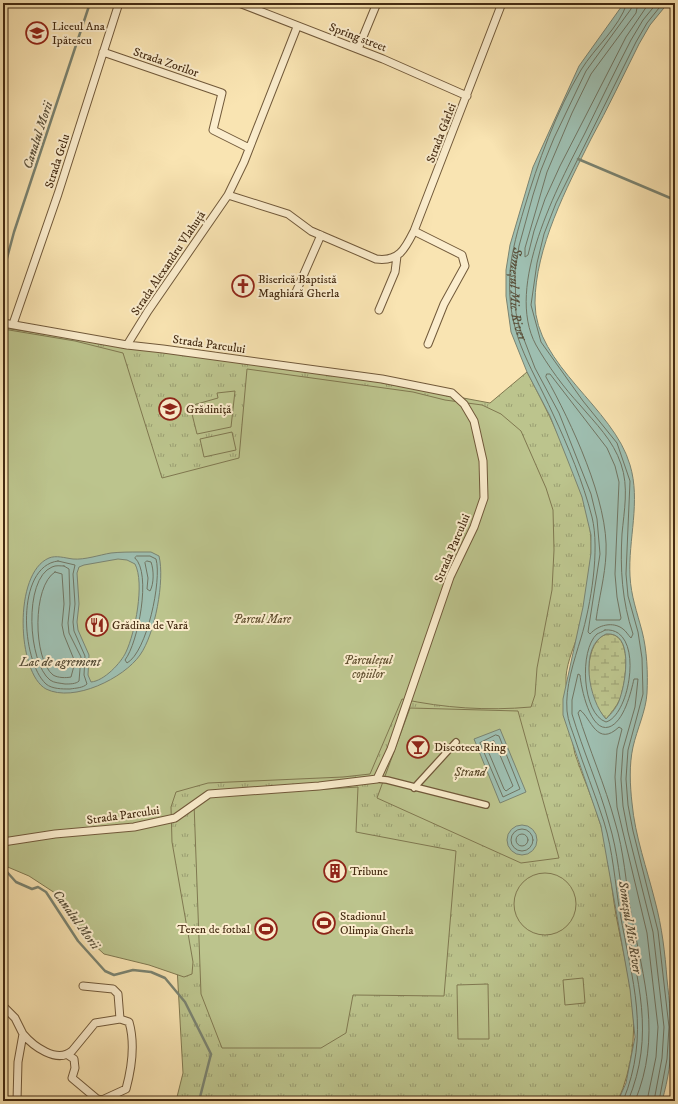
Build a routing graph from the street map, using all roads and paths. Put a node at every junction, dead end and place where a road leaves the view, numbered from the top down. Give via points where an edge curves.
1 (119, 3) edge
2 (240, 3) edge
3 (376, 3) edge
4 (502, 3) edge
5 (297, 27) junction
6 (358, 49) junction
7 (103, 52) junction
8 (467, 96) junction
9 (249, 148) junction
10 (228, 194) junction
11 (414, 231) junction
12 (321, 235) junction
13 (397, 256) junction
14 (296, 292) dead end
15 (379, 310) dead end
16 (3, 323) edge
17 (12, 324) junction
18 (428, 344) dead end
19 (127, 345) junction
20 (456, 742) dead end
21 (376, 779) junction
22 (414, 788) junction
23 (486, 805) dead end
24 (3, 842) edge
25 (83, 986) dead end
26 (3, 1006) edge
27 (120, 1018) junction
28 (23, 1034) junction
29 (68, 1055) junction
30 (96, 1100) edge
31 (17, 1101) edge

1 - 7 street, Strada Gelu
2 - 5 street, Spring street
3 - 6 street
4 - 8 street, Strada Gârlei
5 - 6 street, Spring street
5 - 9 street, Strada Alexandru Vlahuță
6 - 8 street, Spring street
7 - 9 street, Strada Zorilor via 222,93 212,130
7 - 17 street, Strada Gelu via 58,194
8 - 11 street, Strada Gârlei
9 - 10 street, Strada Alexandru Vlahuță
10 - 12 street via 288,214
10 - 19 street, Strada Alexandru Vlahuță
11 - 13 street, Strada Gârlei via 405,248
11 - 18 street via 462,255 465,262
12 - 13 street, Strada Gârlei via 376,259 387,261
12 - 14 street
13 - 15 street via 395,272
16 - 17 street, Strada Parcului
17 - 19 street, Strada Parcului
19 - 21 street, Strada Parcului via 380,379 452,393 464,404 474,421 483,461 484,498 474,527 450,577 391,749
20 - 22 street
21 - 22 street
21 - 24 street, Strada Parcului via 209,794 175,818 134,827 55,834
22 - 23 street
25 - 27 street via 113,989 118,994
26 - 28 street via 15,1018
27 - 29 street via 95,1023
27 - 30 street via 129,1022 132,1033 126,1089 106,1100
28 - 29 street via 30,1043 44,1051 60,1056
28 - 31 street via 18,1062
29 - 30 street via 74,1059 72,1078

